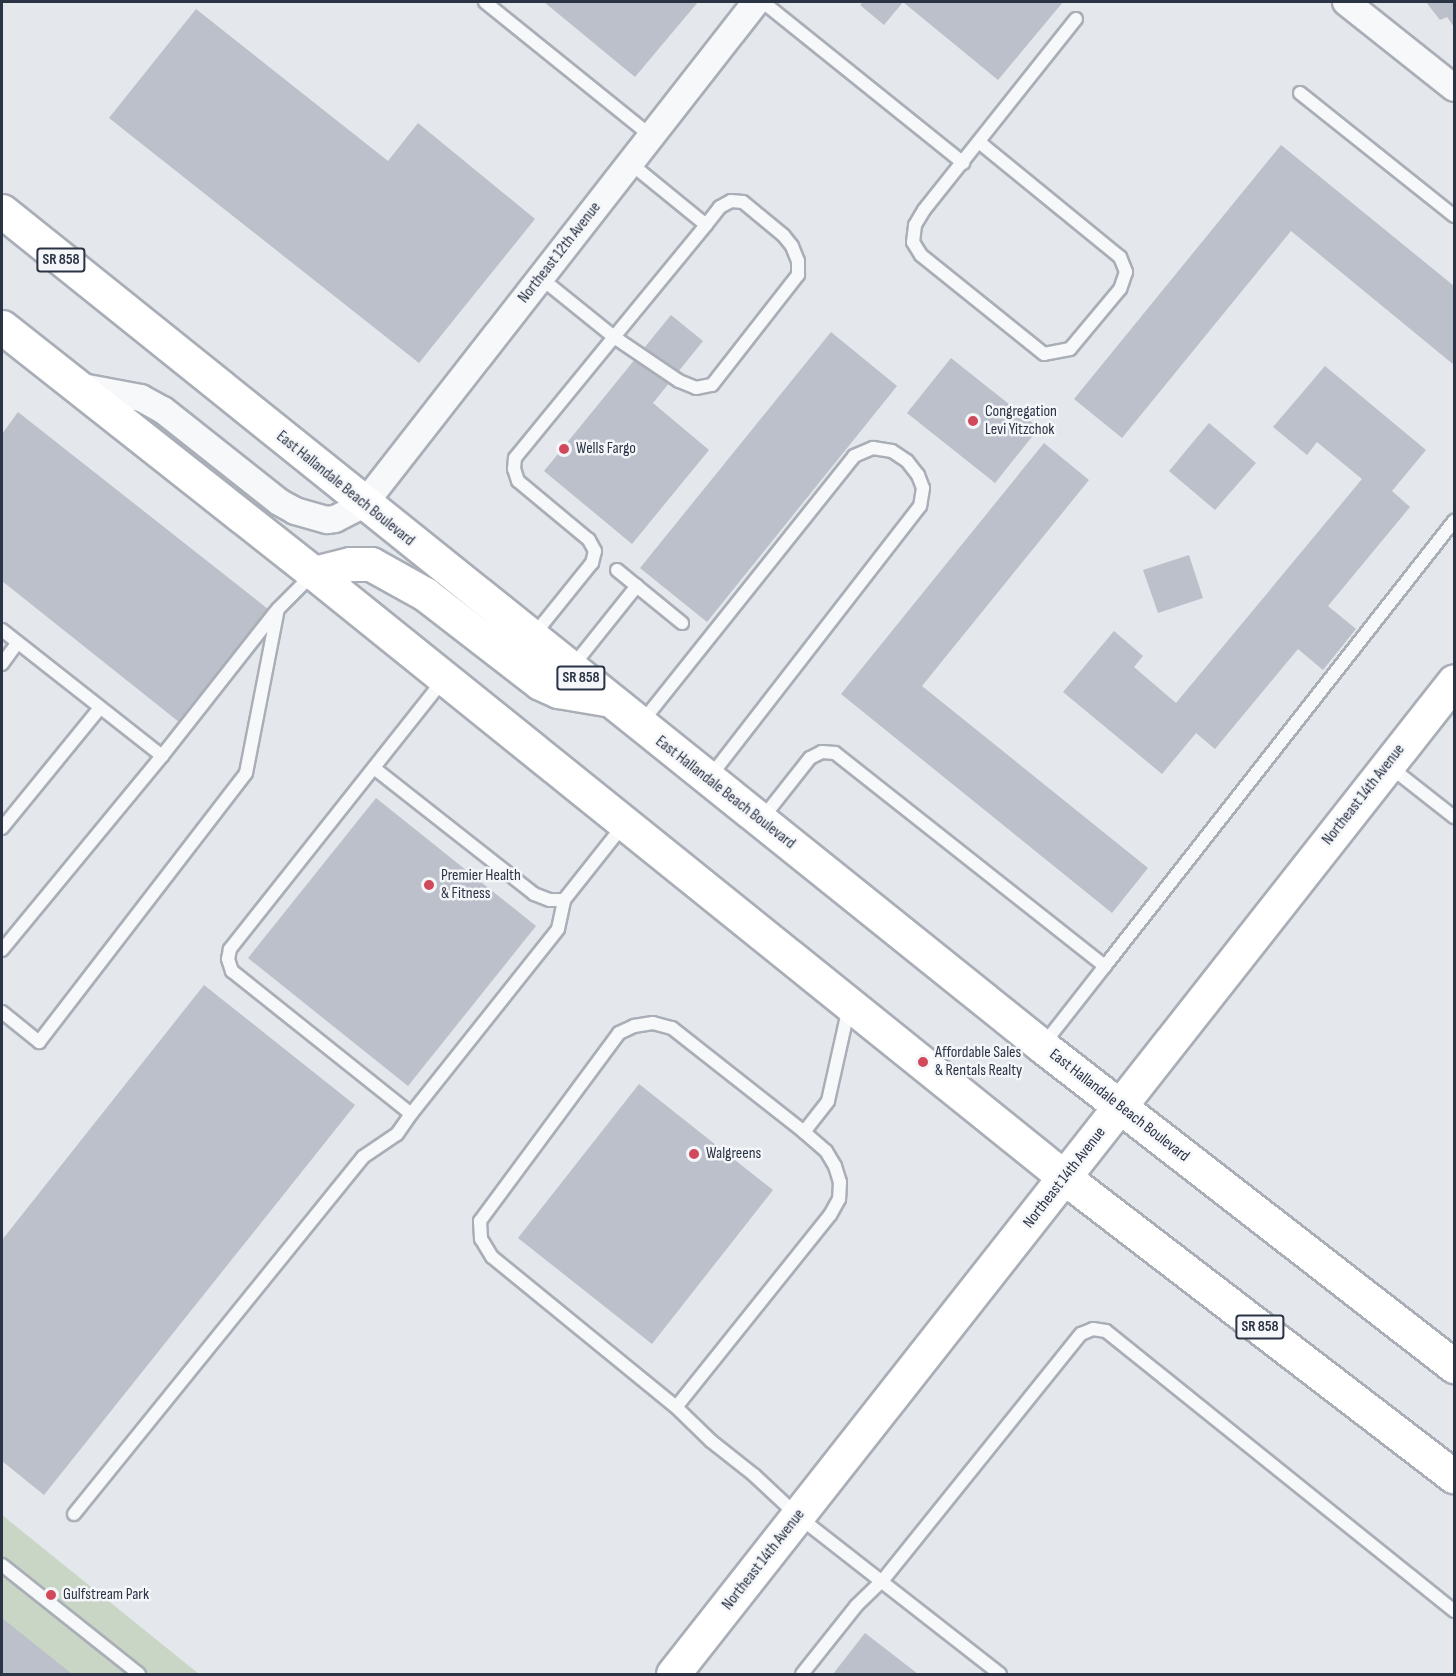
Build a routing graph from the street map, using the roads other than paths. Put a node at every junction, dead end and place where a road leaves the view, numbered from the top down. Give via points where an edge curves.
1 (485, 2) edge
2 (756, 2) edge
3 (763, 2) edge
4 (1346, 2) edge
5 (1076, 20) dead end
6 (1455, 88) edge
7 (1300, 93) dead end
8 (651, 136) junction
9 (979, 142) junction
10 (630, 163) junction
11 (963, 163) junction
12 (2, 212) edge
13 (1455, 216) edge
14 (706, 225) junction
15 (541, 278) junction
16 (2, 327) edge
17 (614, 337) junction
18 (70, 383) junction
19 (364, 504) junction
20 (1455, 521) edge
21 (617, 570) dead end
22 (314, 573) junction
23 (637, 586) junction
24 (278, 609) junction
25 (682, 623) dead end
26 (2, 630) edge
27 (531, 638) junction
28 (17, 643) junction
29 (2, 664) edge
30 (570, 669) junction
31 (444, 678) junction
32 (1455, 681) edge
33 (607, 699) junction
34 (100, 708) junction
35 (639, 725) junction
36 (162, 756) junction
37 (1387, 765) junction
38 (374, 768) junction
39 (708, 779) junction
40 (1455, 817) edge
41 (760, 821) junction
42 (625, 823) junction
43 (2, 828) edge
44 (564, 900) junction
45 (2, 950) edge
46 (1105, 966) junction
47 (850, 1002) junction
48 (2, 1012) edge
49 (1042, 1046) junction
50 (1121, 1107) junction
51 (411, 1114) junction
52 (804, 1132) junction
53 (1065, 1178) junction
54 (1455, 1366) edge
55 (676, 1407) junction
56 (1455, 1476) edge
57 (75, 1514) dead end
58 (799, 1516) junction
59 (2, 1565) edge
60 (882, 1580) junction
61 (1455, 1611) edge
62 (139, 1674) edge
63 (673, 1674) edge
64 (802, 1674) edge
65 (1000, 1674) edge

1 - 8 lane
2 - 8 street, Northeast 12th Avenue
3 - 11 lane
4 - 6 street
5 - 9 lane
7 - 13 lane
8 - 10 street, Northeast 12th Avenue
9 - 11 lane
9 - 11 lane via 1120,257 1126,272 1120,289 1070,349 1044,354 921,255 914,242 915,225
10 - 14 lane
10 - 15 street, Northeast 12th Avenue
12 - 19 main road, East Hallandale Beach Boulevard / SR 858
14 - 17 lane
14 - 17 lane via 720,207 731,201 743,202 783,235 798,261 798,275 712,385 696,388 679,381
15 - 17 lane
15 - 19 street, Northeast 12th Avenue
16 - 18 main road, SR 858
17 - 27 lane via 515,458 518,481 590,540 595,551 592,563
18 - 19 street via 141,398 163,410 295,512 327,520
18 - 22 main road, SR 858
19 - 27 main road, East Hallandale Beach Boulevard / SR 858
20 - 46 lane
21 - 23 lane
22 - 24 lane
22 - 31 main road, SR 858
22 - 33 main road via 350,564 371,564 425,594 540,683 558,691
23 - 25 lane
23 - 30 lane
24 - 36 lane
24 - 48 lane via 246,773 39,1042
26 - 28 lane
27 - 30 main road, East Hallandale Beach Boulevard / SR 858
28 - 29 lane
28 - 34 lane
30 - 33 main road, East Hallandale Beach Boulevard / SR 858
31 - 38 lane
31 - 42 main road, SR 858
32 - 37 main road, Northeast 14th Avenue
33 - 35 main road, East Hallandale Beach Boulevard / SR 858
34 - 36 lane
34 - 43 lane
35 - 39 main road, East Hallandale Beach Boulevard / SR 858
35 - 39 lane via 854,456 873,448 892,451 907,461 921,481 920,506
36 - 45 lane
37 - 40 lane
37 - 50 main road, Northeast 14th Avenue
38 - 44 lane via 534,894
38 - 51 lane via 230,949 228,959 232,971
39 - 41 main road, East Hallandale Beach Boulevard / SR 858
41 - 46 lane via 810,758 822,752 835,753
41 - 49 main road, East Hallandale Beach Boulevard / SR 858
42 - 44 lane
42 - 47 main road, SR 858
44 - 51 lane via 558,929
46 - 49 lane
47 - 52 lane via 828,1101
47 - 53 main road, SR 858
49 - 50 main road, East Hallandale Beach Boulevard / SR 858
50 - 53 main road, Northeast 14th Avenue
50 - 54 main road, East Hallandale Beach Boulevard / SR 858
51 - 57 lane via 397,1134 363,1157
52 - 55 lane via 835,1166 840,1182 839,1200
52 - 55 lane via 672,1028 653,1023 634,1026 619,1034 480,1221 481,1239 492,1257
53 - 56 main road, SR 858
53 - 58 main road, Northeast 14th Avenue
55 - 58 lane
58 - 60 lane
58 - 63 main road, Northeast 14th Avenue
59 - 62 lane
60 - 61 lane via 1081,1334 1093,1329 1106,1331
60 - 64 lane
60 - 65 lane

